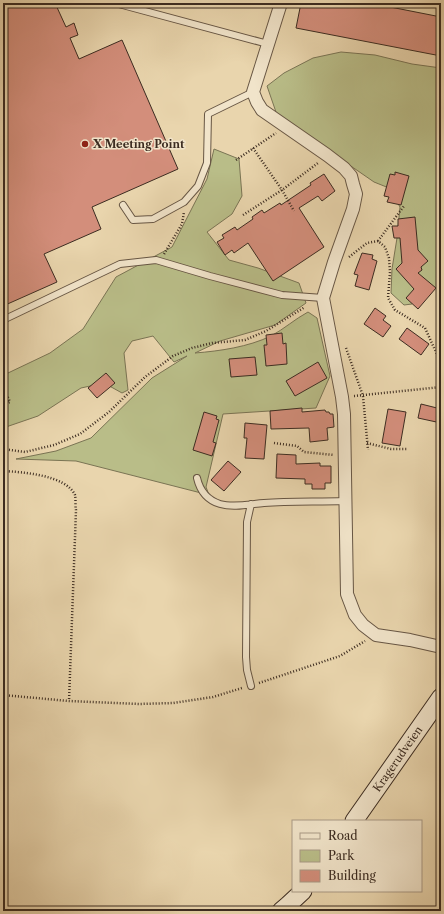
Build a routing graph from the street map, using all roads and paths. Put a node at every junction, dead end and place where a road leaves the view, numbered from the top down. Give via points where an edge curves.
1 (115, 3) edge
2 (282, 3) edge
3 (268, 44) junction
4 (253, 92) junction
5 (285, 126) junction
6 (253, 148) junction
7 (328, 154) junction
8 (236, 160) dead end
9 (282, 190) junction
10 (184, 202) junction
11 (123, 205) dead end
12 (404, 206) dead end
13 (294, 211) dead end
14 (243, 215) dead end
15 (378, 241) junction
16 (160, 261) junction
17 (334, 262) junction
18 (324, 302) junction
19 (3, 320) edge
20 (345, 343) dead end
21 (441, 363) edge
22 (3, 386) edge
23 (441, 387) edge
24 (363, 396) junction
25 (342, 397) junction
26 (3, 405) edge
27 (274, 443) dead end
28 (367, 443) junction
29 (407, 449) dead end
30 (3, 450) edge
31 (368, 450) dead end
32 (344, 456) junction
33 (3, 471) edge
34 (197, 478) dead end
35 (344, 502) junction
36 (251, 504) junction
37 (376, 635) junction
38 (441, 647) edge
39 (251, 686) junction
40 (3, 695) edge
41 (441, 697) edge
42 (69, 701) junction
43 (355, 820) edge
44 (302, 892) edge
45 (281, 911) edge

1 - 3 lane
2 - 3 street
3 - 4 street
4 - 5 street via 262,110
4 - 10 lane via 208,114 207,163 198,186
5 - 6 path
5 - 7 street
6 - 8 path
6 - 9 path
7 - 9 path
7 - 17 street via 351,176 356,194
9 - 13 path
9 - 14 path
10 - 11 lane via 153,219 133,220
10 - 16 path via 182,224
12 - 15 path
15 - 17 path via 367,243 345,260
15 - 21 path via 385,247 389,258 388,298 395,310 425,328
16 - 18 lane via 282,295
16 - 19 lane via 120,264
17 - 18 street
18 - 25 street
18 - 30 path via 305,306 266,331 245,340 212,343 173,356 80,434 54,445 25,452
20 - 24 path
22 - 26 path via 10,402
23 - 24 path
24 - 25 path
24 - 28 path
25 - 32 street
27 - 32 path via 297,446 304,452
28 - 29 path via 390,449
28 - 31 path
32 - 35 street
33 - 42 path via 46,477 65,483 75,495
34 - 36 lane via 205,495 215,502 232,506
35 - 36 lane
35 - 37 street via 346,594 355,615
36 - 39 lane via 247,522 246,657
37 - 38 street
37 - 39 path via 340,656
39 - 42 path via 213,697 173,703
40 - 42 path
41 - 43 main road, Kragerudveien
44 - 45 main road

